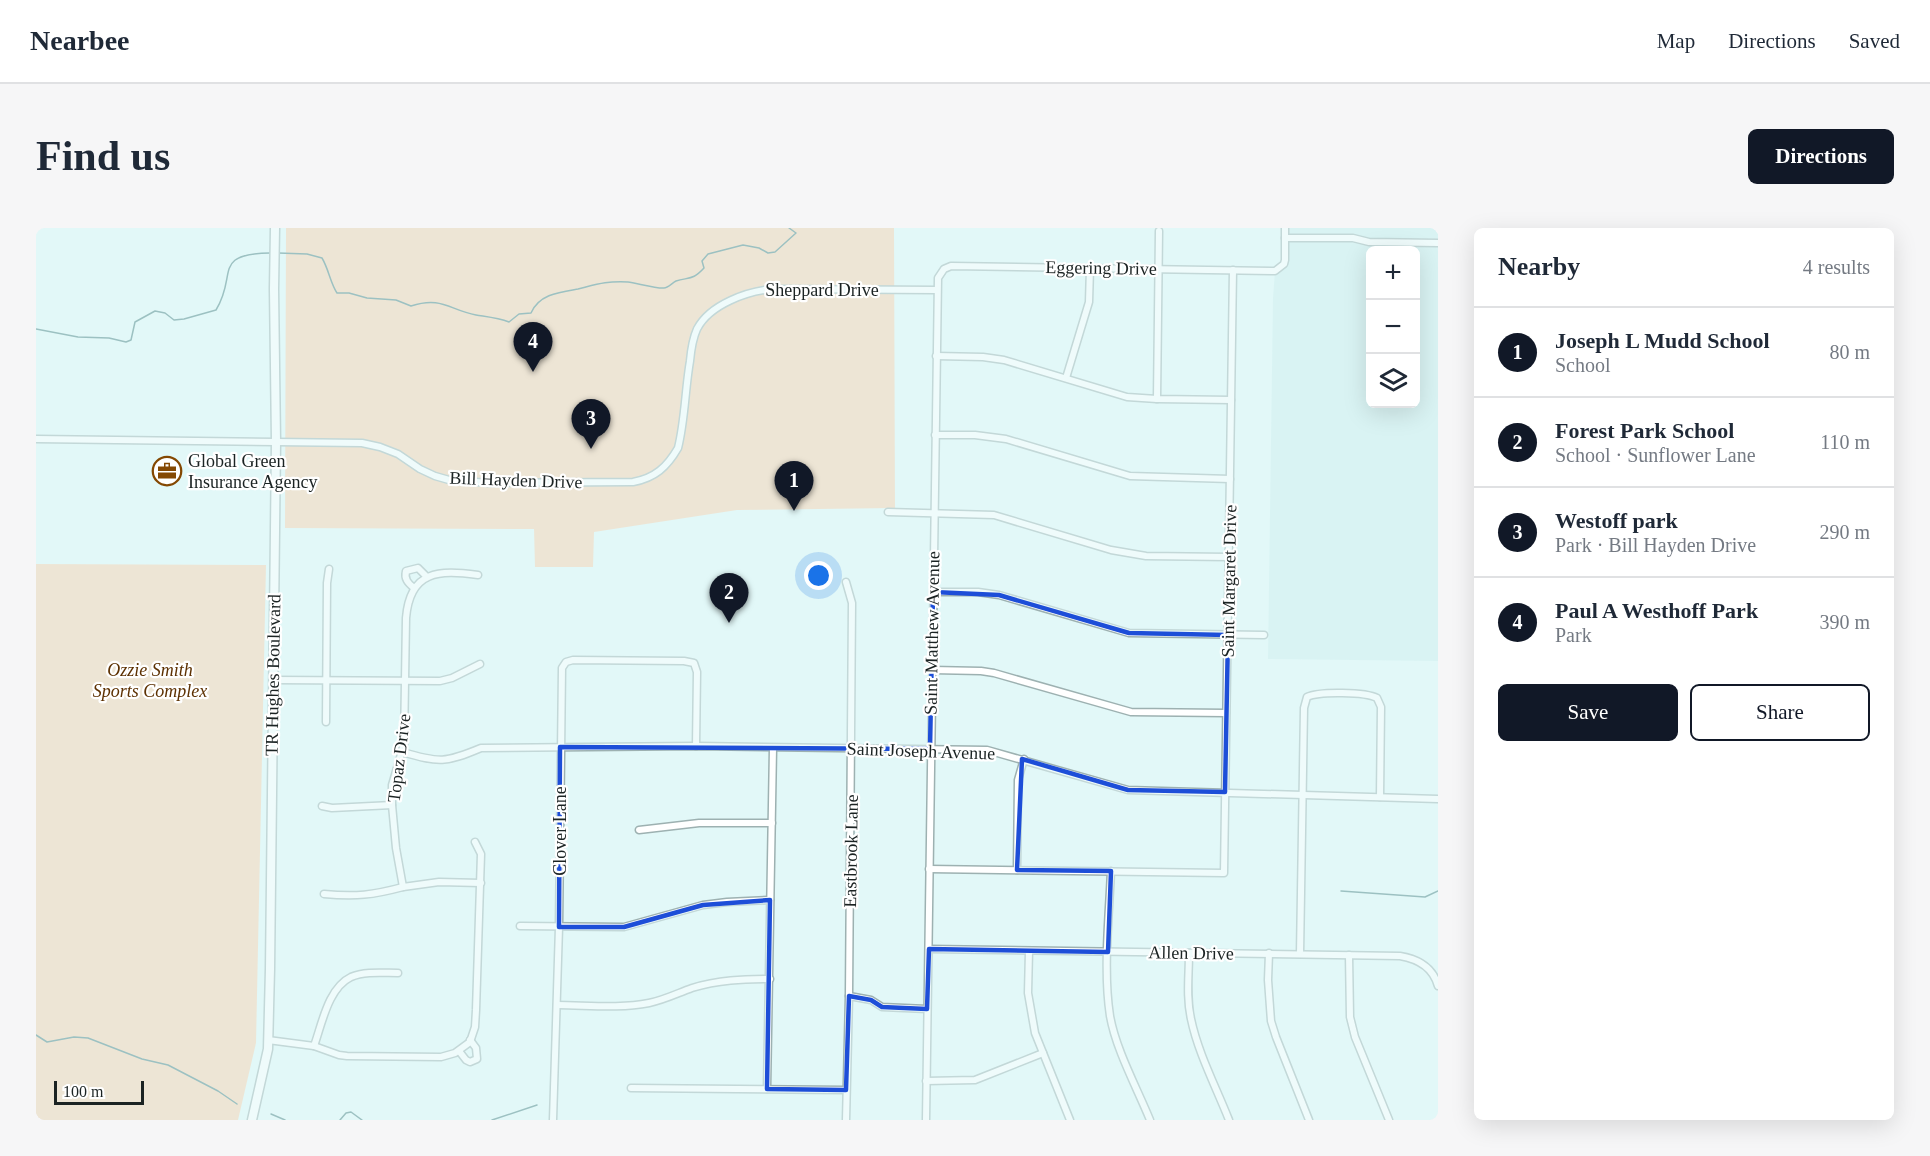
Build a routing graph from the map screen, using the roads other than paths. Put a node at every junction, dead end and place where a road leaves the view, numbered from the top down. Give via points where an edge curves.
1 (276, 228) edge
2 (1285, 228) edge
3 (1159, 231) dead end
4 (1285, 238) junction
5 (1438, 243) edge
6 (1090, 268) junction
7 (1159, 268) junction
8 (1233, 270) junction
9 (937, 290) junction
10 (936, 356) junction
11 (1066, 378) junction
12 (1157, 399) junction
13 (1232, 400) junction
14 (935, 435) junction
15 (36, 439) edge
16 (276, 442) junction
17 (678, 448) joint
18 (1230, 479) junction
19 (888, 512) dead end
20 (934, 513) junction
21 (1229, 557) junction
22 (329, 569) dead end
23 (478, 575) dead end
24 (427, 577) junction
25 (846, 582) dead end
26 (414, 588) junction
27 (933, 592) junction
28 (1228, 635) junction
29 (1264, 635) dead end
30 (480, 664) dead end
31 (932, 670) junction
32 (273, 680) junction
33 (326, 680) junction
34 (406, 681) junction
35 (1226, 713) junction
36 (326, 722) dead end
37 (560, 747) junction
38 (696, 747) junction
39 (773, 748) junction
40 (852, 748) junction
41 (930, 749) junction
42 (402, 752) junction
43 (1023, 759) junction
44 (1225, 792) junction
45 (1303, 794) junction
46 (1380, 797) junction
47 (1438, 799) edge
48 (392, 805) junction
49 (322, 806) dead end
50 (772, 823) junction
51 (639, 830) dead end
52 (475, 842) dead end
53 (929, 869) junction
54 (1017, 870) junction
55 (1111, 871) junction
56 (481, 883) junction
57 (403, 887) junction
58 (324, 894) dead end
59 (770, 900) junction
60 (520, 926) dead end
61 (559, 927) junction
62 (929, 949) junction
63 (1029, 951) junction
64 (1108, 952) junction
65 (1190, 953) junction
66 (1269, 953) junction
67 (1300, 954) junction
68 (1349, 955) junction
69 (398, 973) dead end
70 (770, 979) junction
71 (1438, 986) edge
72 (849, 996) junction
73 (557, 1005) junction
74 (927, 1009) junction
75 (268, 1040) junction
76 (470, 1040) junction
77 (314, 1046) junction
78 (459, 1051) junction
79 (1043, 1053) junction
80 (926, 1081) junction
81 (631, 1088) dead end
82 (767, 1089) junction
83 (846, 1090) junction
84 (252, 1120) edge
85 (553, 1120) edge
86 (846, 1120) edge
87 (926, 1120) edge
88 (1070, 1120) edge
89 (1150, 1120) edge
90 (1229, 1120) edge
91 (1310, 1120) edge
92 (1389, 1120) edge

1 - 16 main road, TR Hughes Boulevard
2 - 4 street
3 - 7 street
4 - 5 street
4 - 8 street, Eggering Drive via 1285,260 1280,269
6 - 7 street, Eggering Drive
6 - 9 street, Eggering Drive via 951,267 940,274
6 - 11 street via 1089,302
7 - 8 street, Eggering Drive
7 - 12 street
8 - 13 street, Saint Margaret Drive
9 - 10 street, Saint Matthew Avenue
9 - 17 street, Sheppard Drive via 756,290 725,304 698,328
10 - 11 street via 1004,360
10 - 14 street, Saint Matthew Avenue
11 - 12 street via 1127,397
12 - 13 street
13 - 18 street, Saint Margaret Drive
14 - 18 street via 1006,439 1130,476
14 - 20 street, Saint Matthew Avenue
15 - 16 street, Bill Hayden Drive
16 - 17 street, Bill Hayden Drive via 362,443 398,454 435,476 489,483 645,480 662,470
16 - 32 main road, TR Hughes Boulevard
18 - 21 street, Saint Margaret Drive
19 - 20 street
20 - 21 street via 994,515 1127,554
20 - 27 street, Saint Matthew Avenue
21 - 28 street, Saint Margaret Drive
22 - 33 street
23 - 24 street, Topaz Drive via 442,572
24 - 26 street
24 - 26 street, Topaz Drive via 418,568 406,571 408,583
25 - 40 street, Eastbrook Lane via 852,603
26 - 34 street, Topaz Drive via 407,604
27 - 28 street via 999,595 1129,633
27 - 31 street, Saint Matthew Avenue
28 - 29 street
28 - 35 street, Saint Margaret Drive
30 - 34 street via 440,681
31 - 35 street via 994,673 1131,712
31 - 41 street, Saint Matthew Avenue
32 - 33 street
32 - 75 main road, TR Hughes Boulevard
33 - 34 street
33 - 36 street
34 - 42 street, Topaz Drive
35 - 44 street, Saint Margaret Drive
37 - 38 street, Saint Joseph Avenue
37 - 38 street, Clover Lane via 561,674 566,662 573,660 694,663 698,672
37 - 42 street, Saint Joseph Avenue via 481,748 444,760
37 - 61 street, Clover Lane
38 - 39 street, Saint Joseph Avenue
39 - 40 street, Saint Joseph Avenue
39 - 50 street
40 - 41 street, Saint Joseph Avenue
40 - 72 street, Eastbrook Lane
41 - 43 street, Saint Joseph Avenue via 987,750
41 - 53 street, Saint Matthew Avenue
42 - 48 street, Topaz Drive via 392,785
43 - 44 street, Saint Joseph Avenue via 1114,788
43 - 54 street via 1018,780
44 - 45 street, Saint Joseph Avenue
44 - 55 street, Saint Margaret Drive via 1224,873
45 - 46 street, Saint Joseph Avenue
45 - 46 street via 1307,697 1318,693 1367,694 1377,698 1381,707
45 - 67 street
46 - 47 street, Saint Joseph Avenue
48 - 49 street
48 - 57 street, Topaz Drive
50 - 51 street via 699,823
50 - 59 street
52 - 56 street via 481,854
53 - 54 street
53 - 62 street, Saint Matthew Avenue
54 - 55 street
55 - 64 street
56 - 57 street via 439,882
56 - 76 street via 475,1027
57 - 58 street via 372,895
59 - 61 street via 703,905 624,927
59 - 70 street
60 - 61 street
61 - 73 street, Clover Lane
62 - 63 street, Allen Drive
62 - 74 street, Saint Matthew Avenue
63 - 64 street, Allen Drive
63 - 79 street via 1030,1013
64 - 65 street, Allen Drive
64 - 89 street via 1110,1017
65 - 66 street, Allen Drive
65 - 90 street via 1190,1016
66 - 67 street, Allen Drive
66 - 91 street via 1271,1021
67 - 68 street, Allen Drive
68 - 71 street, Allen Drive via 1414,958 1430,971
68 - 92 street via 1350,1017
69 - 77 street via 372,973 341,984 330,1001
70 - 73 street via 716,982 637,1005
70 - 82 street
72 - 74 street via 871,1000 882,1007
72 - 83 street, Eastbrook Lane
73 - 85 street, Clover Lane
74 - 80 street, Saint Matthew Avenue
75 - 77 street
75 - 84 main road, TR Hughes Boulevard
76 - 78 street
76 - 78 street via 477,1059 470,1062
77 - 78 street via 360,1057 441,1057
79 - 80 street via 975,1080
79 - 88 street
80 - 87 street, Saint Matthew Avenue
81 - 82 street
82 - 83 street
83 - 86 street, Eastbrook Lane

